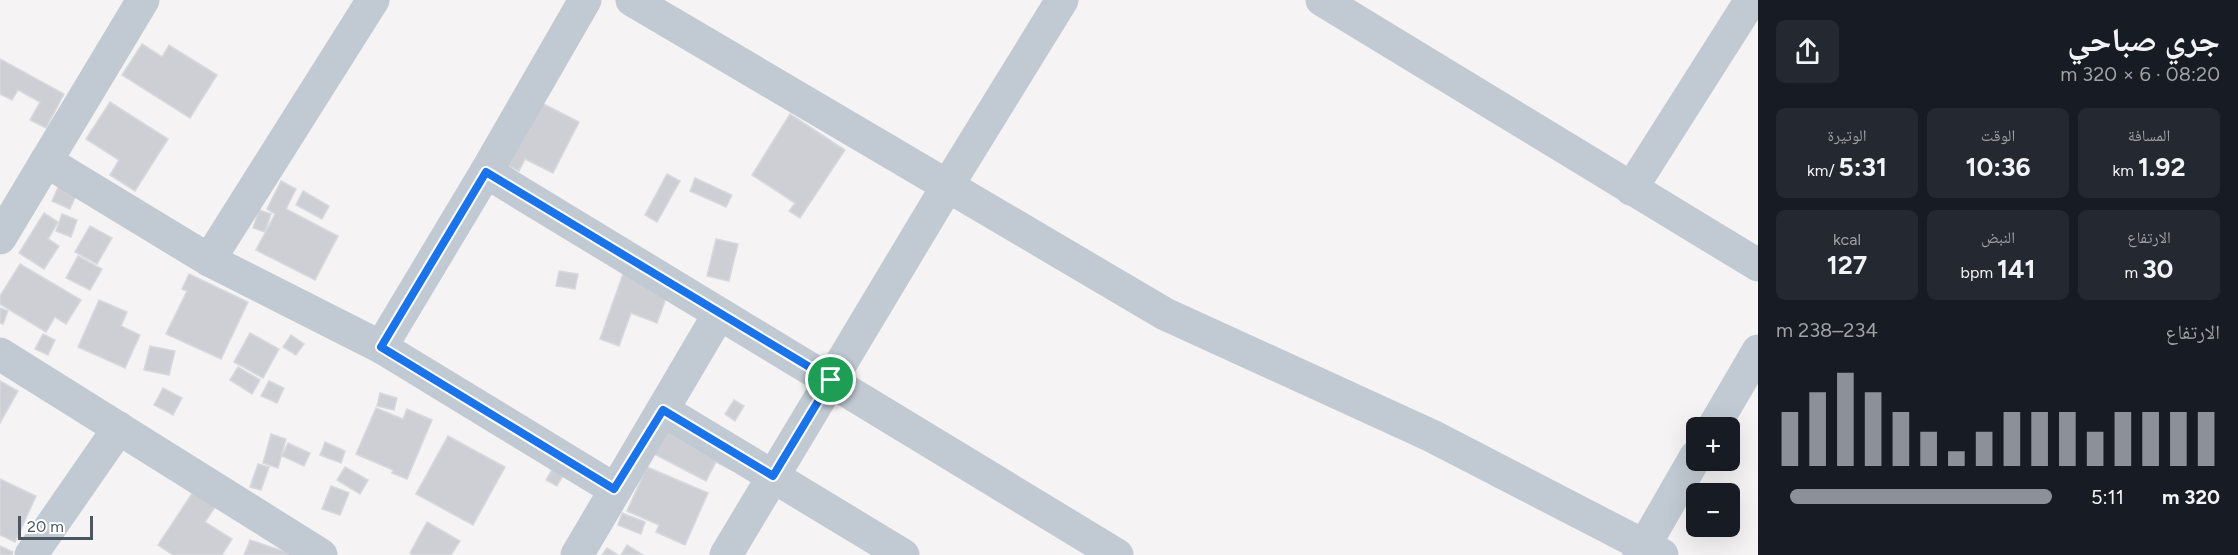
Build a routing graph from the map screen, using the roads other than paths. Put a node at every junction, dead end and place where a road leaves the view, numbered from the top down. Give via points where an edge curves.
1 (143, 0) edge
2 (373, 0) edge
3 (585, 0) edge
4 (632, 0) edge
5 (1062, 0) edge
6 (1322, 0) edge
7 (1751, 0) edge
8 (46, 161) junction
9 (486, 172) junction
10 (948, 184) junction
11 (1631, 189) junction
12 (0, 238) edge
13 (209, 261) junction
14 (1758, 265) edge
15 (719, 314) junction
16 (381, 347) junction
17 (1758, 351) edge
18 (0, 354) edge
19 (831, 380) junction
20 (663, 410) junction
21 (1719, 417) edge
22 (119, 428) junction
23 (1688, 471) edge
24 (773, 476) junction
25 (614, 489) junction
26 (1084, 546) edge
27 (1648, 552) edge
28 (31, 555) edge
29 (321, 555) edge
30 (577, 555) edge
31 (726, 555) edge
32 (903, 555) edge
33 (1117, 555) edge

1 - 8 street
2 - 13 street
3 - 9 street
4 - 10 street
5 - 10 street
6 - 11 street
7 - 11 street
8 - 12 street
8 - 13 street
9 - 15 street
9 - 16 street
10 - 19 street
10 - 27 street via 1165,314 1432,436
11 - 14 street
13 - 16 street
15 - 19 street
15 - 20 street
16 - 25 street
17 - 21 street
18 - 22 street
19 - 24 street
19 - 26 street
20 - 24 street
20 - 25 street
22 - 28 street
22 - 29 street
23 - 27 street
24 - 31 street
24 - 32 street
25 - 30 street
26 - 33 street

